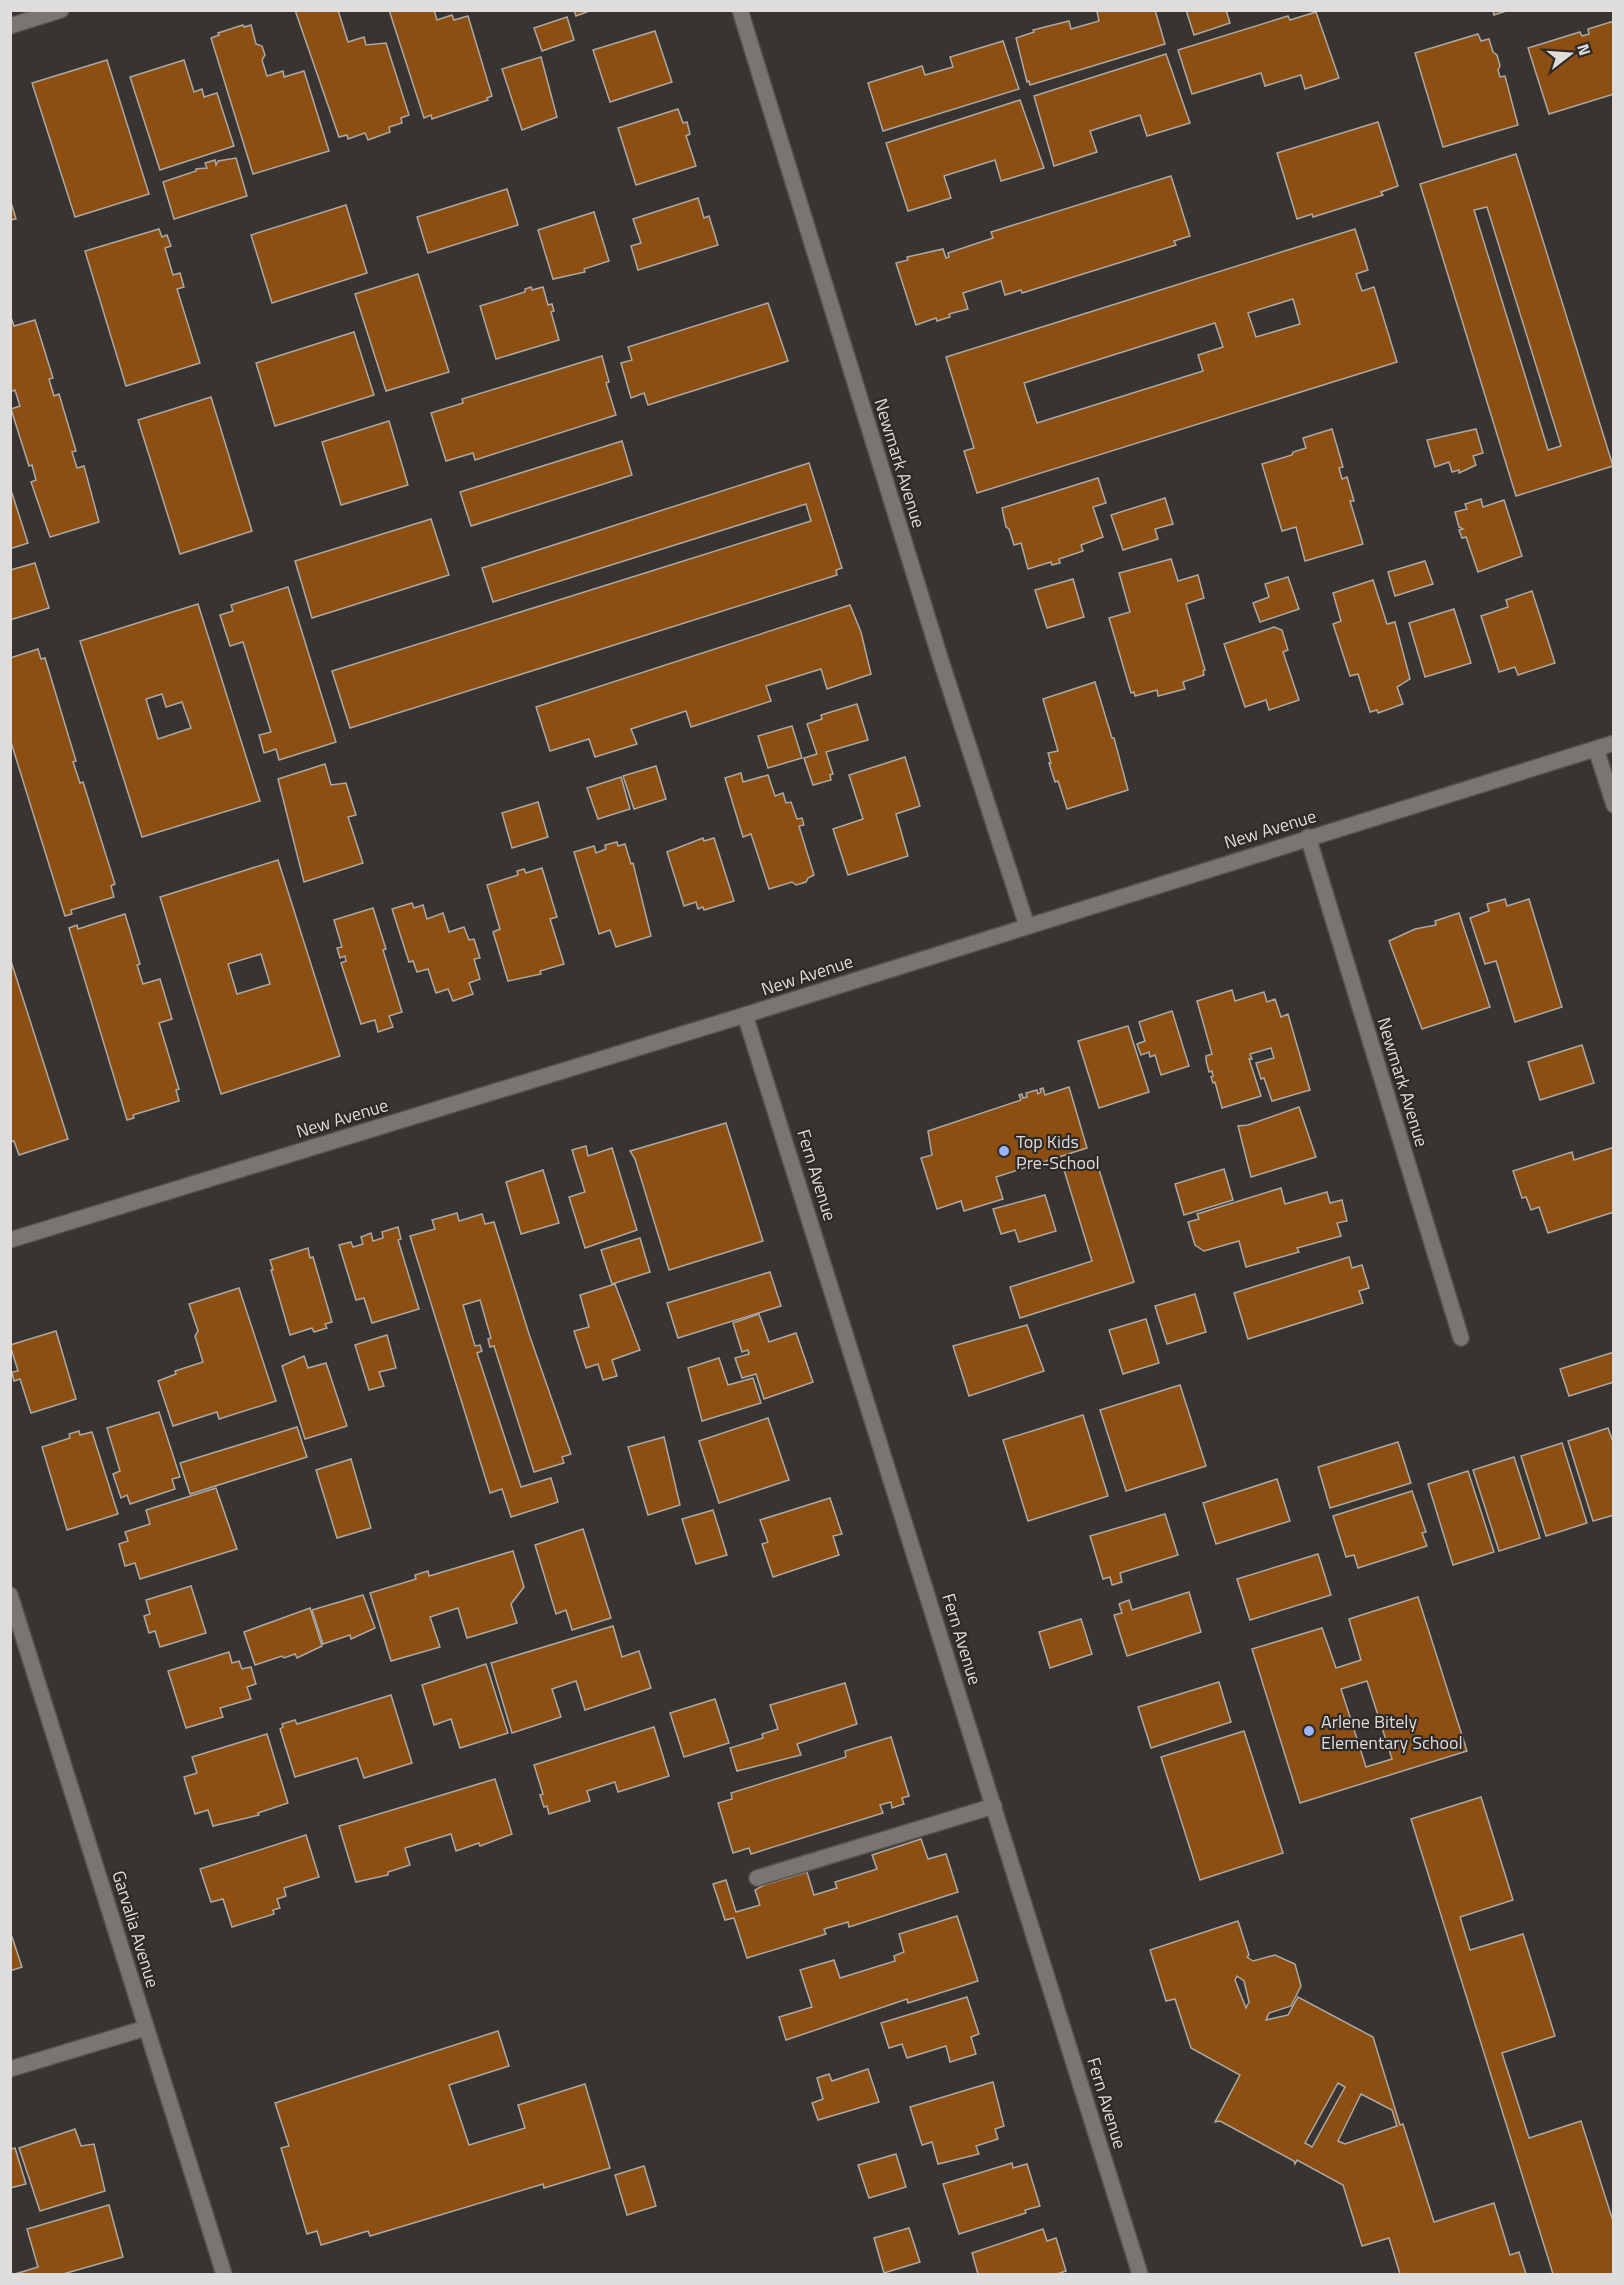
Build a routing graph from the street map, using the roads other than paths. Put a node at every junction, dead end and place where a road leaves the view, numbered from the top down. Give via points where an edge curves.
1 (61, 10) edge
2 (740, 10) edge
3 (10, 26) edge
4 (1614, 744) edge
5 (1596, 749) junction
6 (1614, 805) edge
7 (1308, 837) junction
8 (1027, 926) junction
9 (745, 1015) junction
10 (10, 1240) edge
11 (1461, 1338) dead end
12 (10, 1595) edge
13 (994, 1806) junction
14 (757, 1878) dead end
15 (146, 2028) junction
16 (10, 2068) edge
17 (224, 2274) edge
18 (1140, 2274) edge

1 - 3 street
2 - 8 street, Newmark Avenue
4 - 5 street, New Avenue
5 - 6 street
5 - 7 street, New Avenue
7 - 8 street, New Avenue
7 - 11 street, Newmark Avenue
8 - 9 street, New Avenue
9 - 10 street, New Avenue
9 - 13 street, Fern Avenue
12 - 15 street, Garvalia Avenue
13 - 14 street
13 - 18 street, Fern Avenue
15 - 16 street
15 - 17 street, Garvalia Avenue

